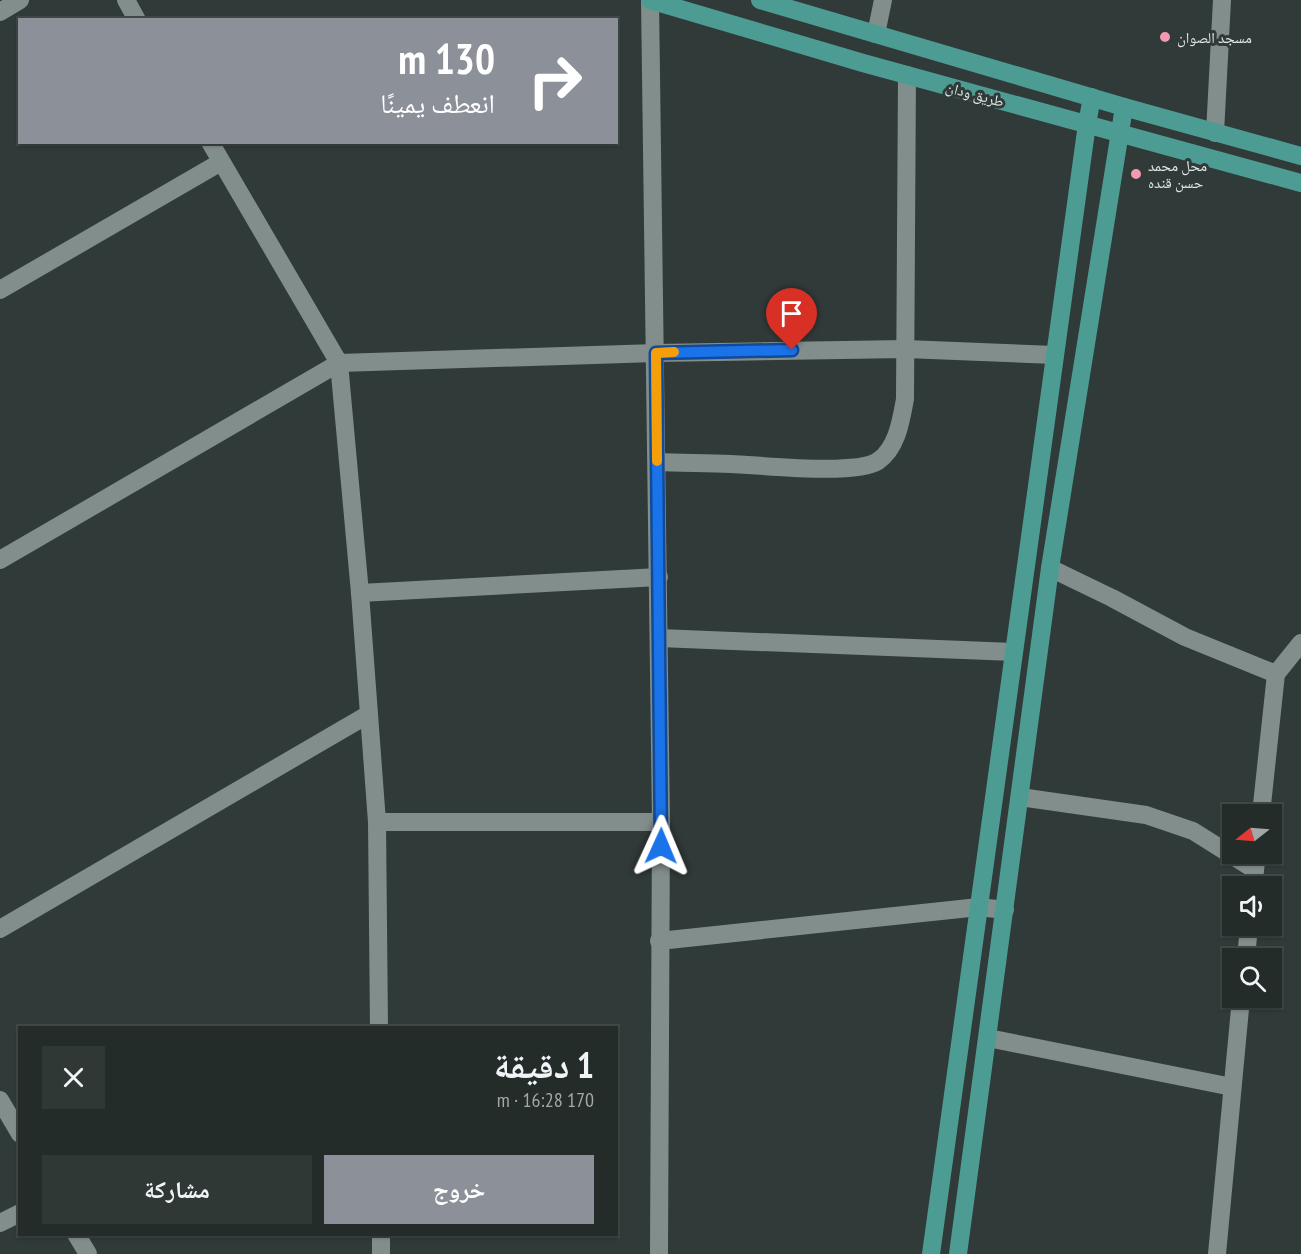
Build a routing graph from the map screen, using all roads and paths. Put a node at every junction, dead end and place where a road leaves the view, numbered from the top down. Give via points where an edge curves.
1 (20, 0) edge
2 (126, 0) edge
3 (650, 0) edge
4 (760, 0) edge
5 (883, 0) edge
6 (1222, 0) edge
7 (0, 12) edge
8 (136, 18) edge
9 (876, 34) junction
10 (907, 75) junction
11 (1092, 97) junction
12 (1124, 107) junction
13 (1087, 124) junction
14 (1119, 132) junction
15 (1215, 133) junction
16 (211, 144) edge
17 (1301, 156) edge
18 (221, 162) junction
19 (1301, 183) edge
20 (0, 290) edge
21 (906, 349) junction
22 (656, 353) junction
23 (1055, 355) junction
24 (339, 363) junction
25 (657, 462) junction
26 (0, 560) edge
27 (1050, 568) junction
28 (659, 577) junction
29 (360, 593) junction
30 (659, 638) junction
31 (1301, 643) edge
32 (1014, 652) junction
33 (1276, 674) junction
34 (369, 714) junction
35 (1020, 797) junction
36 (1262, 804) edge
37 (377, 822) junction
38 (662, 822) junction
39 (1255, 870) edge
40 (979, 907) junction
41 (1005, 910) junction
42 (0, 929) edge
43 (659, 941) junction
44 (1240, 1008) edge
45 (379, 1026) edge
46 (988, 1038) junction
47 (1232, 1087) junction
48 (0, 1100) edge
49 (18, 1131) edge
50 (18, 1214) edge
51 (0, 1224) edge
52 (77, 1236) edge
53 (381, 1236) edge
54 (88, 1254) edge
55 (381, 1254) edge
56 (659, 1254) edge
57 (931, 1254) edge
58 (958, 1254) edge
59 (1217, 1254) edge

1 - 7 street
2 - 8 street
3 - 10 main road, طريق ودان
3 - 22 street
4 - 9 main road, طريق ودان
5 - 9 street
6 - 15 street
9 - 11 main road, طريق ودان
10 - 13 main road, طريق ودان
10 - 21 street
11 - 12 main road, طريق ودان
11 - 13 main road
12 - 14 main road
12 - 15 main road, طريق ودان
13 - 14 main road, طريق ودان
13 - 23 main road
14 - 19 main road, طريق ودان
14 - 27 main road
15 - 17 main road, طريق ودان
16 - 18 street
18 - 20 street
18 - 24 street
21 - 22 street
21 - 23 street
21 - 25 street via 901,423 892,447 877,462 825,469
22 - 24 street
22 - 25 street
23 - 32 main road
24 - 26 street
24 - 29 street
25 - 28 street
27 - 33 street via 1185,637
27 - 35 main road
28 - 29 street
28 - 30 street
29 - 34 street
30 - 32 street
30 - 38 street
31 - 33 street
32 - 40 main road
33 - 36 street
34 - 37 street
34 - 42 street
35 - 39 street via 1146,814 1193,831
35 - 41 main road
37 - 38 street
37 - 45 street
38 - 43 street
40 - 41 street
40 - 43 street
40 - 57 main road
41 - 46 main road
43 - 56 street
44 - 47 street
46 - 47 street
46 - 58 main road
47 - 59 street
48 - 49 street
50 - 51 street
52 - 54 street
53 - 55 street

